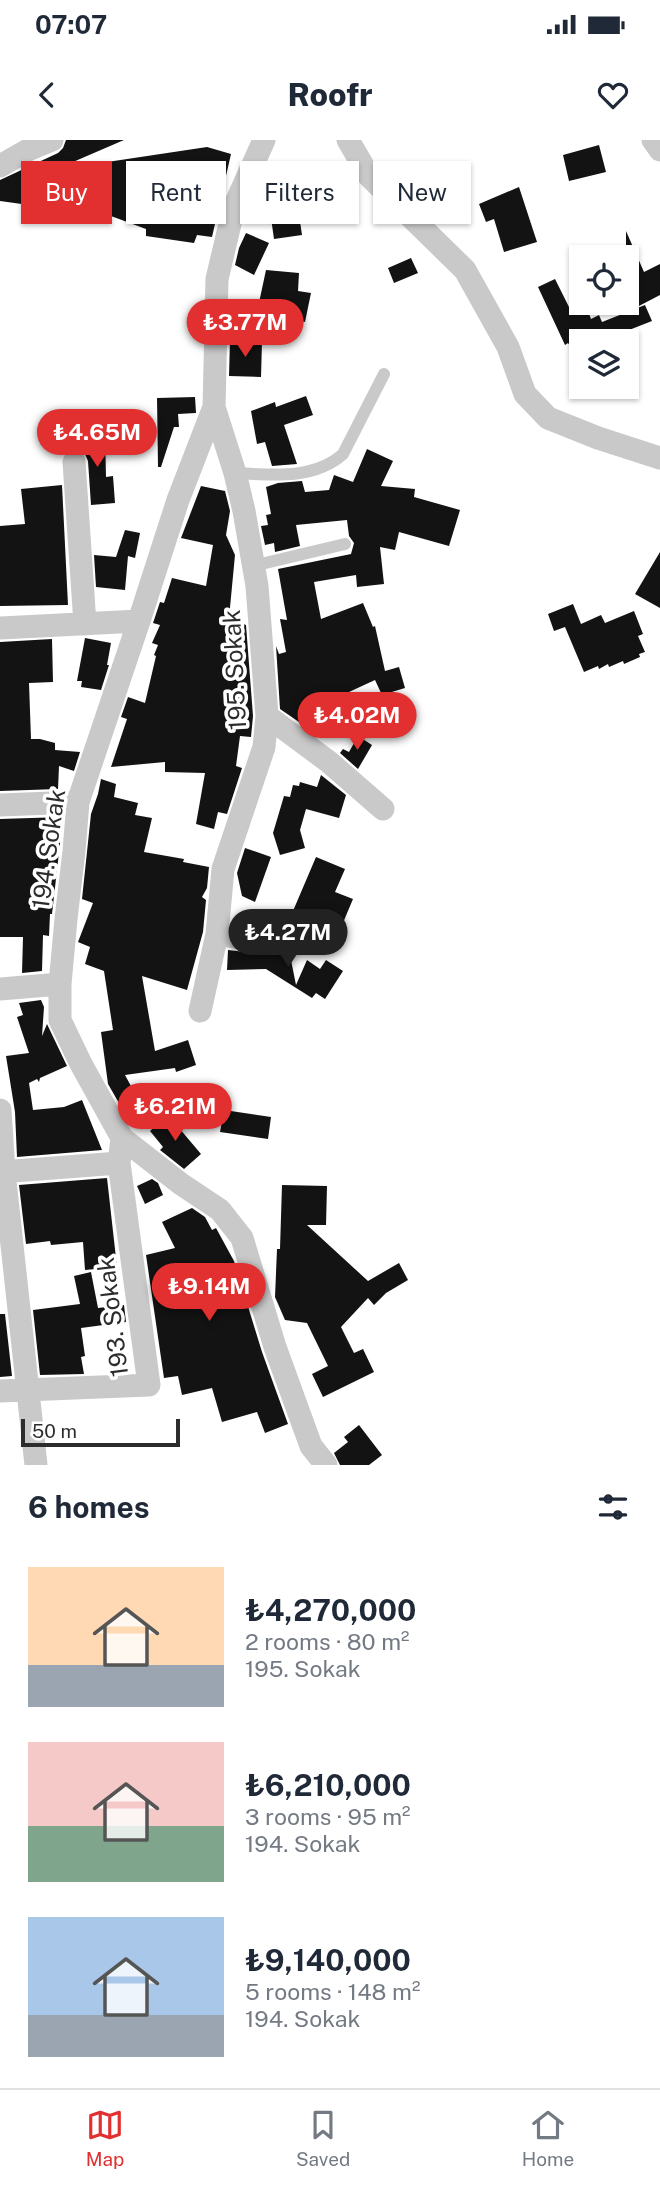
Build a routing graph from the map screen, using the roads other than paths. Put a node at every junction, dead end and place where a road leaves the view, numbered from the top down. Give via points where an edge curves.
1 (51, 140) edge
2 (264, 140) edge
3 (348, 140) edge
4 (653, 140) edge
5 (660, 150) edge
6 (0, 166) edge
7 (384, 374) dead end
8 (214, 407) junction
9 (660, 458) edge
10 (74, 462) dead end
11 (235, 473) junction
12 (345, 544) dead end
13 (253, 566) junction
14 (139, 621) junction
15 (85, 624) junction
16 (0, 628) edge
17 (267, 716) junction
18 (78, 802) junction
19 (0, 805) edge
20 (383, 809) dead end
21 (217, 934) junction
22 (258, 941) dead end
23 (60, 984) junction
24 (0, 989) edge
25 (201, 1011) dead end
26 (0, 1110) edge
27 (122, 1138) junction
28 (119, 1163) junction
29 (2, 1172) edge
30 (27, 1390) junction
31 (0, 1391) edge
32 (36, 1465) edge
33 (326, 1465) edge

1 - 6 street
2 - 8 street, 194. Sokak via 234,207 217,279
3 - 9 street via 369,176 465,270 508,347 525,394 548,418
4 - 5 street
7 - 11 lane via 336,461 305,472
8 - 11 street, 195. Sokak
8 - 14 street, 194. Sokak
10 - 15 street
11 - 13 street, 195. Sokak
12 - 13 lane
13 - 17 street, 195. Sokak
14 - 15 street
14 - 18 street, 194. Sokak
15 - 16 street
17 - 20 street
17 - 21 street, 195. Sokak via 264,747 223,869
18 - 19 street
18 - 23 street, 194. Sokak
21 - 22 street
21 - 25 street, 195. Sokak
23 - 24 street
23 - 27 street, 194. Sokak via 60,1020
26 - 29 street
27 - 28 street, 193. Sokak
27 - 33 street, 194. Sokak via 220,1210 242,1238 311,1446
28 - 29 street
28 - 30 street, 193. Sokak via 149,1385
29 - 30 street
30 - 31 street, 193. Sokak
30 - 32 street

